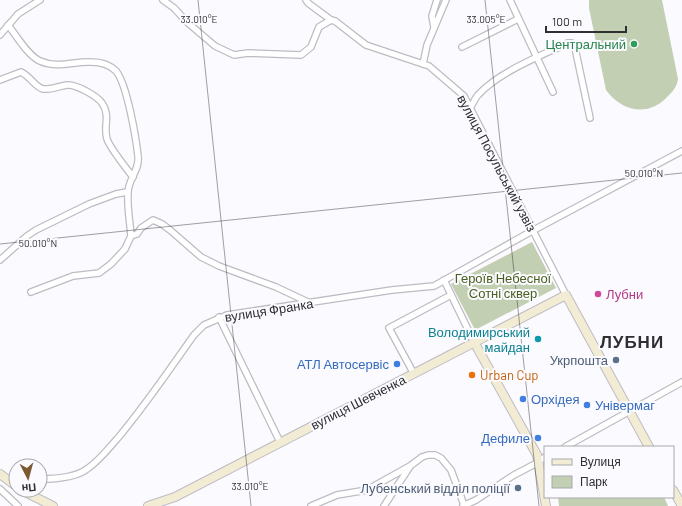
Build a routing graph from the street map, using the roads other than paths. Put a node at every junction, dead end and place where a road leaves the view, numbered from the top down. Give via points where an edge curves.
1 (40, 0) edge
2 (164, 0) edge
3 (306, 0) edge
4 (437, 0) edge
5 (446, 0) edge
6 (510, 0) edge
7 (518, 19) junction
8 (331, 20) junction
9 (8, 25) junction
10 (434, 28) junction
11 (0, 35) edge
12 (462, 47) dead end
13 (536, 58) junction
14 (423, 64) junction
15 (0, 80) edge
16 (553, 92) dead end
17 (470, 108) junction
18 (590, 118) dead end
19 (682, 151) edge
20 (133, 177) junction
21 (128, 192) junction
22 (532, 231) junction
23 (131, 236) junction
24 (0, 260) edge
25 (444, 280) junction
26 (31, 292) dead end
27 (451, 295) junction
28 (566, 295) junction
29 (310, 303) junction
30 (220, 318) junction
31 (474, 342) junction
32 (414, 374) junction
33 (682, 382) edge
34 (629, 411) junction
35 (280, 442) junction
36 (567, 446) edge
37 (648, 446) edge
38 (542, 459) edge
39 (410, 466) junction
40 (48, 479) edge
41 (544, 482) edge
42 (0, 489) edge
43 (674, 492) edge
44 (37, 498) edge
45 (464, 505) edge
46 (18, 506) edge
47 (53, 506) edge
48 (148, 506) edge
49 (311, 506) edge
50 (384, 506) edge
51 (682, 506) edge

1 - 9 street via 18,14
2 - 8 street via 215,46 234,55 301,55 312,47 319,27
3 - 8 street, вулиця Посульський узвіз
4 - 10 street via 432,16
5 - 10 street
6 - 7 street
7 - 12 street
7 - 13 street
8 - 14 street, вулиця Посульський узвіз via 335,20 366,44
9 - 11 street
9 - 20 street via 32,56 40,62 59,65 92,62 106,64 117,72 121,78 135,130 139,158
10 - 14 street
13 - 16 street
13 - 17 street via 483,90 476,96
13 - 18 street via 572,43
14 - 17 street, вулиця Посульський узвіз via 429,66 464,96
15 - 20 street via 22,72 43,89 73,85 97,98 106,112 108,142
17 - 22 street, вулиця Посульський узвіз
19 - 22 street, вулиця Франка
20 - 21 street
21 - 23 street
21 - 24 street via 89,204 36,230
22 - 25 street, вулиця Франка
22 - 28 street, вулиця Посульський узвіз
23 - 26 street via 126,248 99,273 73,276
23 - 29 street via 153,220 170,230 201,257
25 - 27 street
25 - 29 street, вулиця Франка via 434,286
27 - 31 street
27 - 32 street via 389,328
28 - 31 main road, вулиця Шевченка
28 - 34 main road
29 - 30 street, вулиця Франка
30 - 35 street
30 - 40 street, вулиця Франка via 204,325 194,335 130,423 100,459 86,470 72,476
31 - 32 main road, вулиця Шевченка
31 - 38 main road via 537,455
32 - 35 main road, вулиця Шевченка
33 - 34 street
34 - 36 street
34 - 37 main road
35 - 48 main road, вулиця Шевченка via 175,497
38 - 41 main road
38 - 45 street
39 - 45 street via 425,455 441,458 451,470
39 - 49 street via 367,490 337,495
39 - 50 street
42 - 46 street
43 - 51 main road
44 - 47 main road

